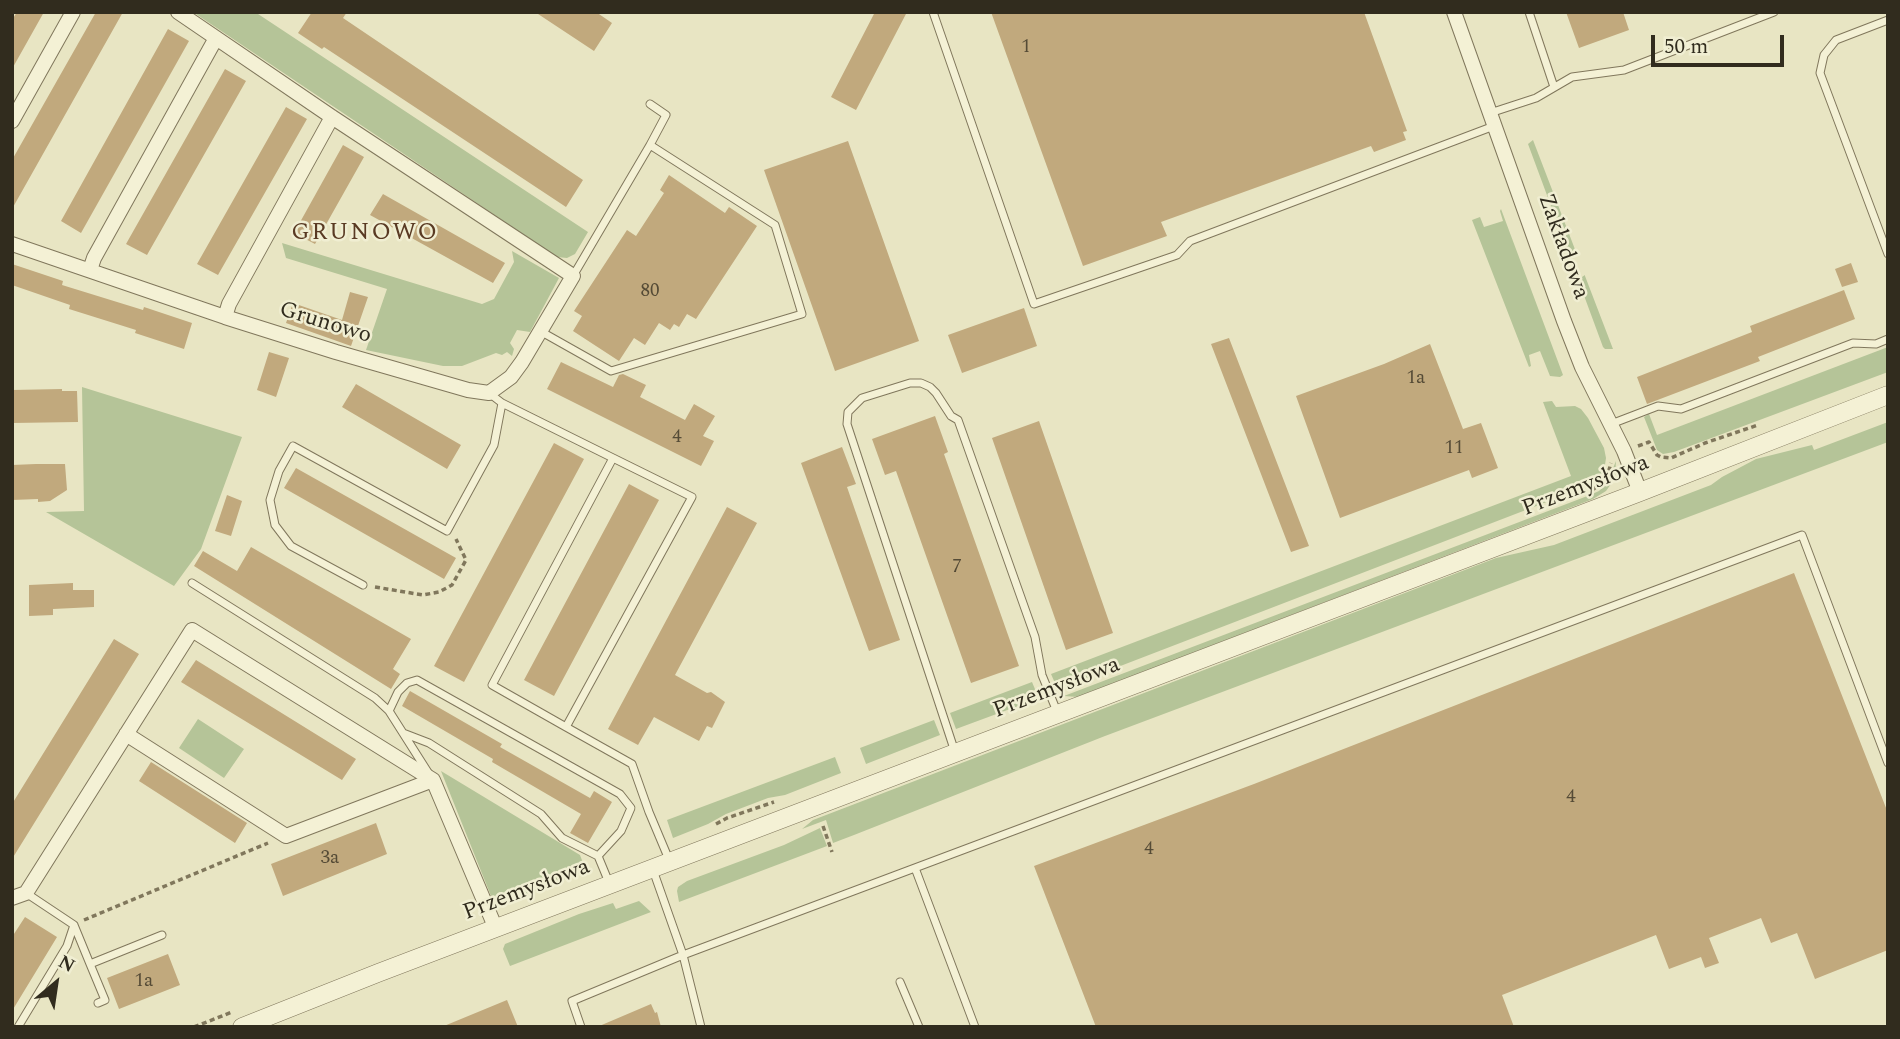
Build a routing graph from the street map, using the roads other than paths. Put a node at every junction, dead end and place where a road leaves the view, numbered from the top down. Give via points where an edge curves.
1 (73, 12) edge
2 (178, 12) edge
3 (933, 12) edge
4 (1454, 12) edge
5 (1529, 12) edge
6 (1774, 12) edge
7 (1888, 20) edge
8 (216, 38) junction
9 (1554, 88) junction
10 (650, 104) dead end
11 (332, 117) junction
12 (1492, 119) junction
13 (12, 121) edge
14 (650, 145) junction
15 (12, 244) edge
16 (1888, 254) edge
17 (90, 270) junction
18 (573, 276) junction
19 (225, 317) junction
20 (540, 331) junction
21 (1888, 339) edge
22 (489, 393) junction
23 (1888, 395) edge
24 (502, 403) junction
25 (1611, 424) junction
26 (613, 458) junction
27 (1640, 492) junction
28 (192, 583) dead end
29 (363, 585) road end
30 (389, 711) junction
31 (1059, 715) junction
32 (566, 727) junction
33 (402, 732) junction
34 (126, 734) junction
35 (956, 754) junction
36 (1888, 763) edge
37 (433, 780) junction
38 (598, 856) junction
39 (671, 863) junction
40 (915, 868) junction
41 (652, 870) junction
42 (610, 886) junction
43 (19, 895) edge
44 (74, 925) junction
45 (496, 929) junction
46 (162, 936) dead end
47 (683, 955) junction
48 (90, 964) junction
49 (900, 982) dead end
50 (98, 1003) dead end
51 (20, 1024) edge
52 (30, 1027) edge
53 (242, 1027) edge
54 (581, 1027) edge
55 (701, 1027) edge
56 (919, 1027) edge
57 (975, 1027) edge

1 - 13 street
2 - 8 street
3 - 12 lane via 1034,304 1177,255 1190,241
4 - 12 street, Zakładowa
5 - 9 lane
6 - 9 lane via 1624,70 1572,77
7 - 16 lane via 1836,40 1824,55 1820,73
8 - 11 street
8 - 17 street
9 - 12 lane
10 - 14 lane via 666,115
11 - 18 street
11 - 19 street
12 - 25 street, Zakładowa via 1564,321
14 - 18 lane
14 - 20 lane via 775,225 802,314 611,371
15 - 17 street, Grunowo
17 - 19 street, Grunowo
18 - 20 street
19 - 22 street, Grunowo via 443,384
20 - 22 street via 511,377
21 - 25 lane via 1876,344 1853,343 1681,409 1658,406
22 - 24 lane
23 - 27 street, Przemysłowa
24 - 26 lane
24 - 29 lane via 494,445 447,530 293,446 270,500 275,525 291,545
25 - 27 street, Zakładowa
26 - 32 lane via 492,685
26 - 32 lane via 692,497
27 - 31 street, Przemysłowa
28 - 30 lane
30 - 33 lane
30 - 38 lane via 398,692 417,680 620,794 631,807 621,831
31 - 35 street, Przemysłowa
31 - 35 lane via 958,420 930,387 920,383 862,398 848,412 847,424
32 - 39 lane via 632,764
33 - 37 lane
33 - 38 lane via 429,743 541,814 562,838
34 - 37 street via 286,836
34 - 37 street via 192,630
34 - 43 street
35 - 39 street, Przemysłowa
36 - 40 lane via 1802,535
37 - 45 street
38 - 42 lane
39 - 41 street, Przemysłowa
40 - 47 lane
40 - 57 lane
41 - 42 street, Przemysłowa
41 - 47 lane
42 - 45 street, Przemysłowa
43 - 44 lane
44 - 48 lane
44 - 51 lane via 67,946
45 - 53 street, Przemysłowa
46 - 48 lane
47 - 54 lane via 572,1001
47 - 55 lane
48 - 50 lane via 105,1000
49 - 56 lane
51 - 52 lane

